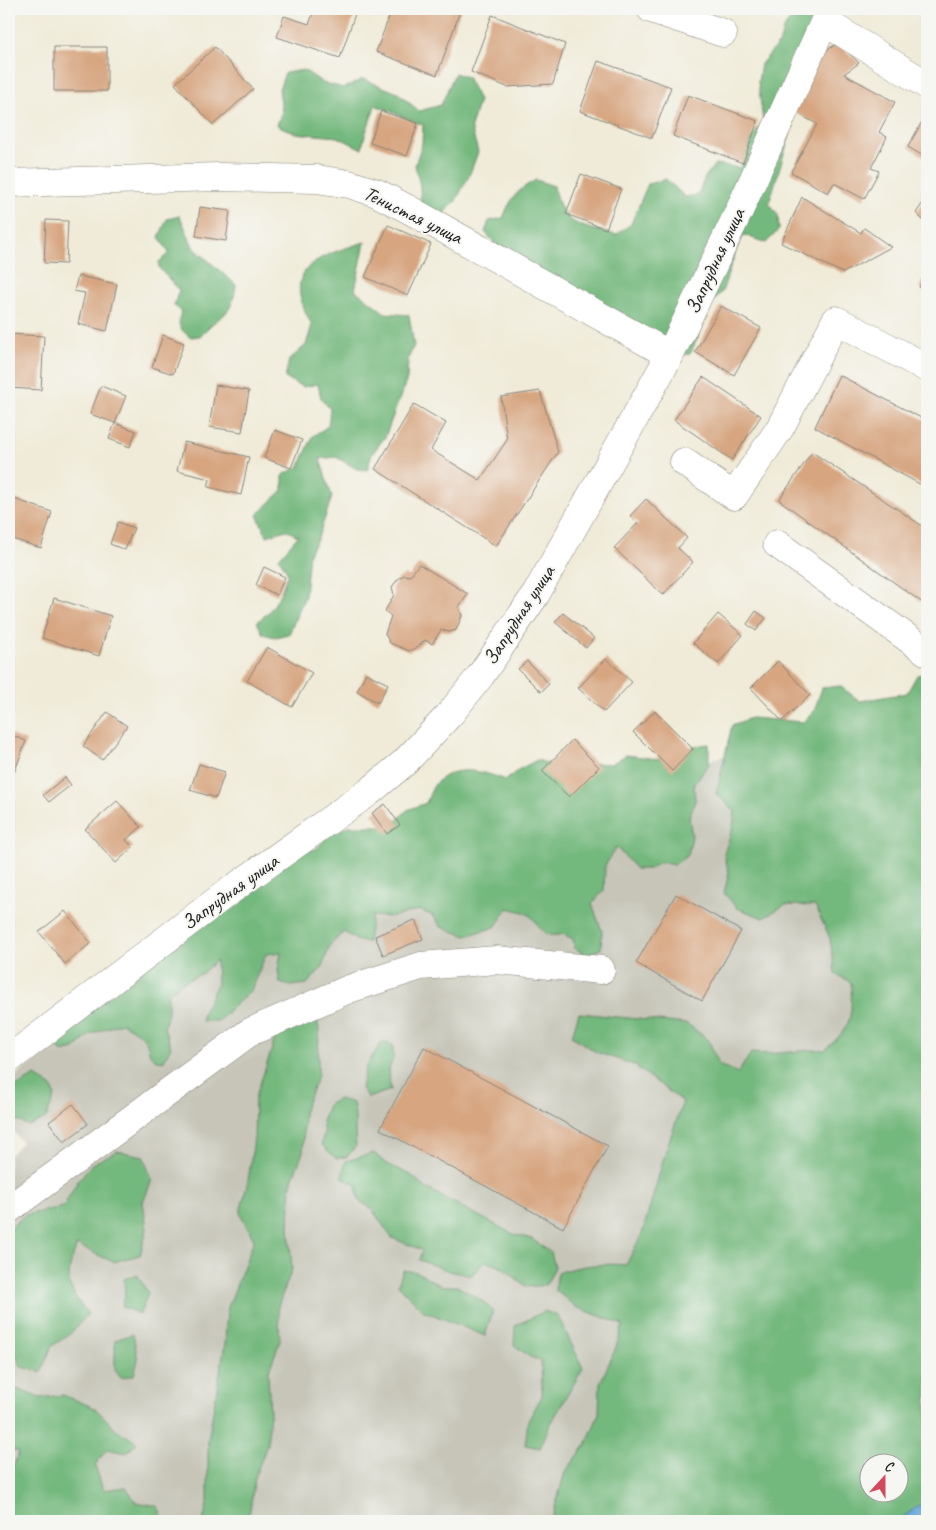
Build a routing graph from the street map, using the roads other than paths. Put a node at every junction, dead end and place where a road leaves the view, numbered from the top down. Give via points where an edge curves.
1 (651, 9) edge
2 (828, 15) edge
3 (724, 33) dead end
4 (927, 85) edge
5 (9, 182) edge
6 (670, 355) junction
7 (927, 368) edge
8 (684, 462) dead end
9 (777, 544) dead end
10 (927, 652) edge
11 (601, 970) dead end
12 (9, 1059) edge
13 (9, 1208) edge

1 - 3 street
2 - 4 street
2 - 6 street, Запрудная улица
5 - 6 street, Тенистая улица via 248,177 317,179 349,184 408,209
6 - 12 street, Запрудная улица via 536,594 481,675 405,762
7 - 8 street via 836,320 780,428 734,496
9 - 10 street
11 - 13 street via 497,960 421,966 349,989 250,1032

